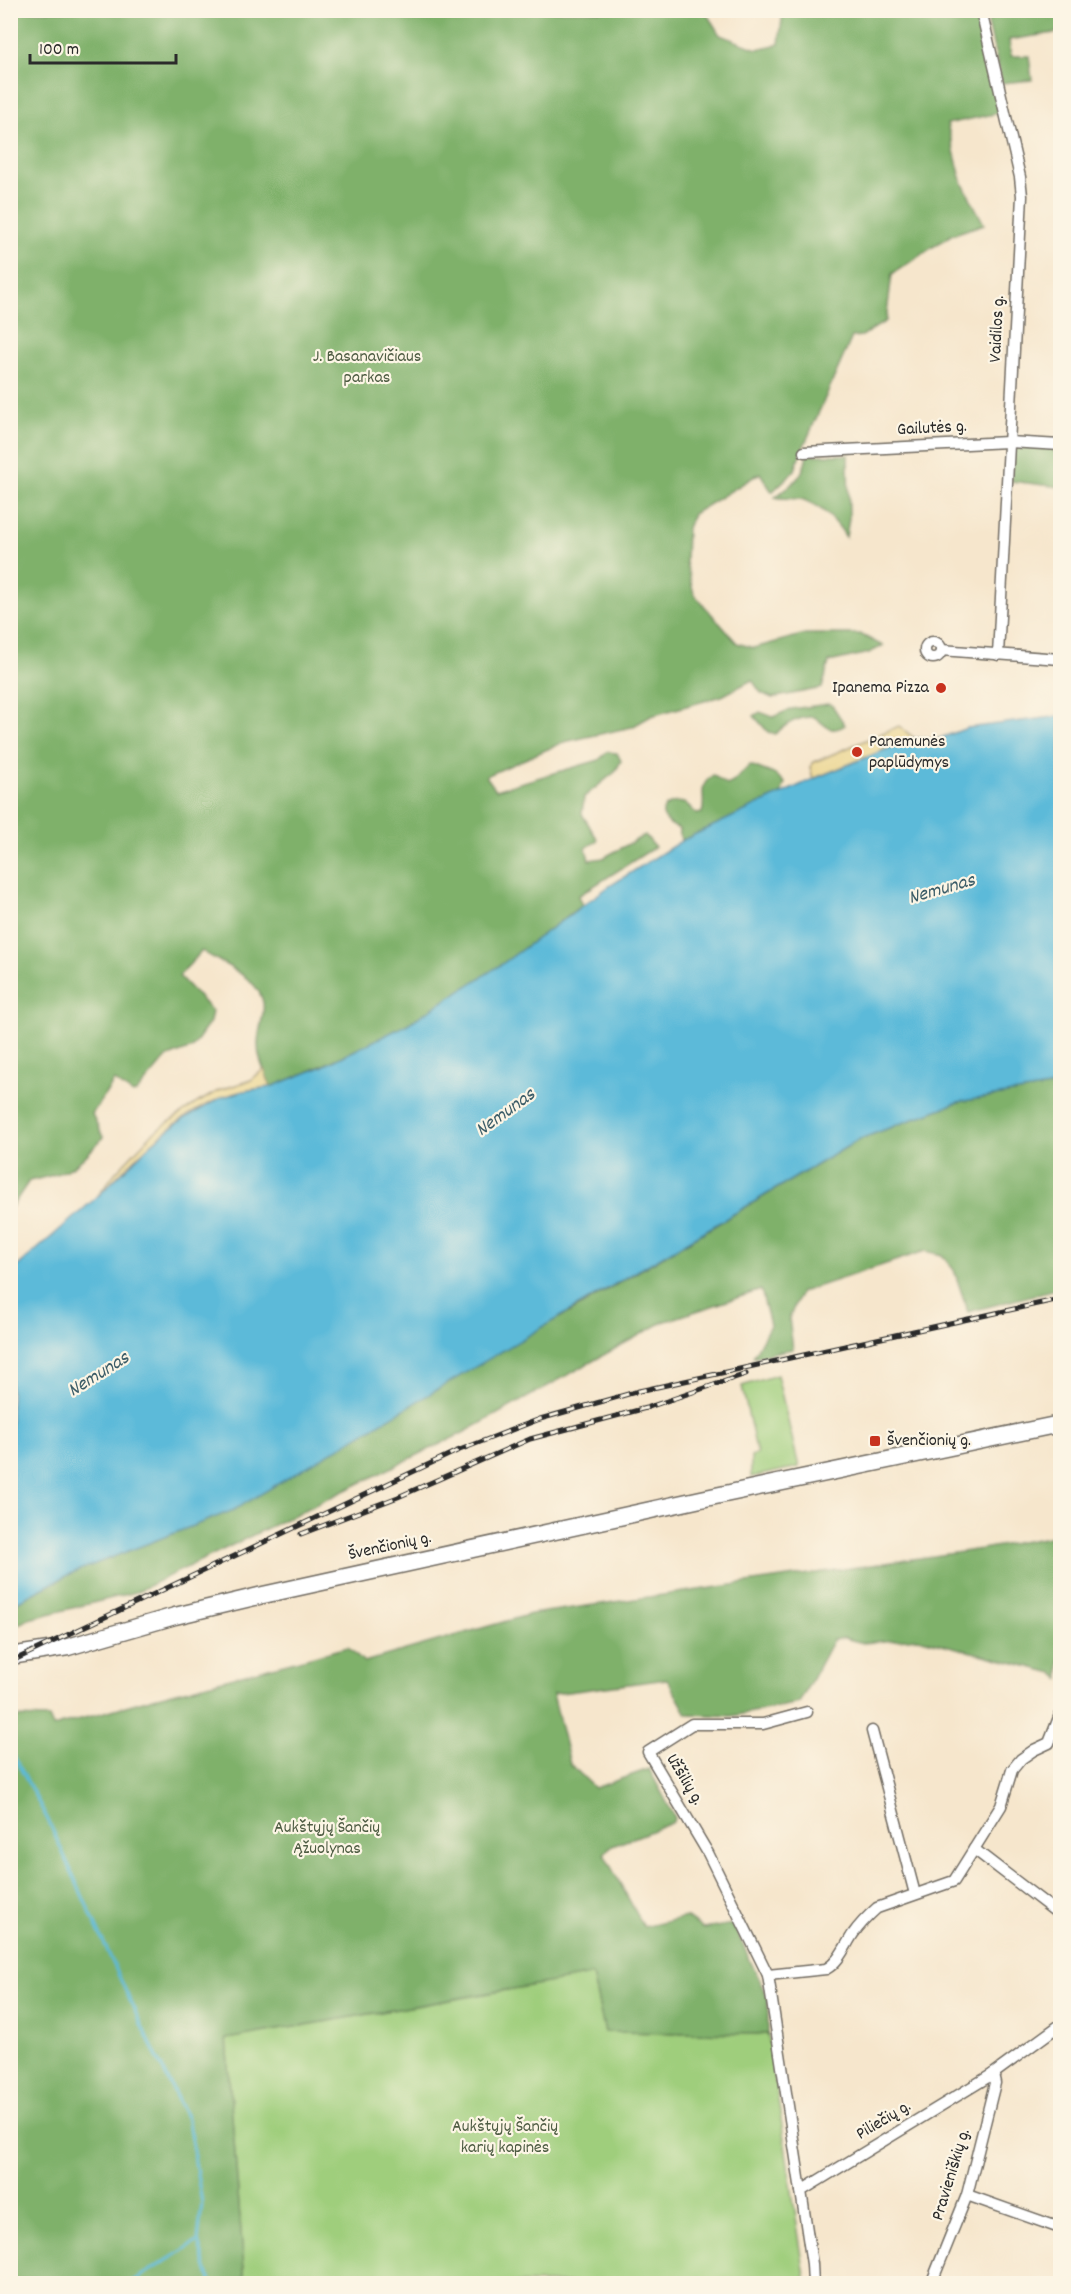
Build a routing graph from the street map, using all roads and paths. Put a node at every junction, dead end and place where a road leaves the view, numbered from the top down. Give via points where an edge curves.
1 (981, 10) edge
2 (1008, 442) junction
3 (1060, 445) edge
4 (804, 452) dead end
5 (941, 650) dead end
6 (998, 655) junction
7 (1060, 659) edge
8 (1060, 1424) edge
9 (10, 1656) edge
10 (807, 1712) dead end
11 (1060, 1715) edge
12 (872, 1731) dead end
13 (974, 1849) junction
14 (915, 1894) junction
15 (1060, 1915) edge
16 (768, 1976) junction
17 (1060, 2025) edge
18 (993, 2074) junction
19 (801, 2191) junction
20 (967, 2195) junction
21 (1060, 2228) edge
22 (813, 2283) edge
23 (932, 2283) edge

1 - 2 street, Vaidilos g. via 1022,196
2 - 3 street, Gailutės g.
2 - 4 street, Gailutės g.
2 - 6 street, Vaidilos g.
5 - 6 street
6 - 7 street
8 - 9 street, Švenčionių g. via 701,1498 263,1595 68,1647
10 - 16 street, Užšilių g. via 763,1724 692,1724 648,1752 703,1844
11 - 13 street via 1049,1743 1021,1759 1012,1770 1001,1806
12 - 14 street
13 - 14 street via 954,1881
13 - 15 street
14 - 16 street via 877,1908 867,1916 833,1965 826,1969
16 - 19 street, Užšilių g.
17 - 18 street, Piliečių g.
18 - 19 street, Piliečių g.
18 - 20 street, Pravieniškių g. via 995,2083
19 - 22 street
20 - 21 street
20 - 23 street, Pravieniškių g.

